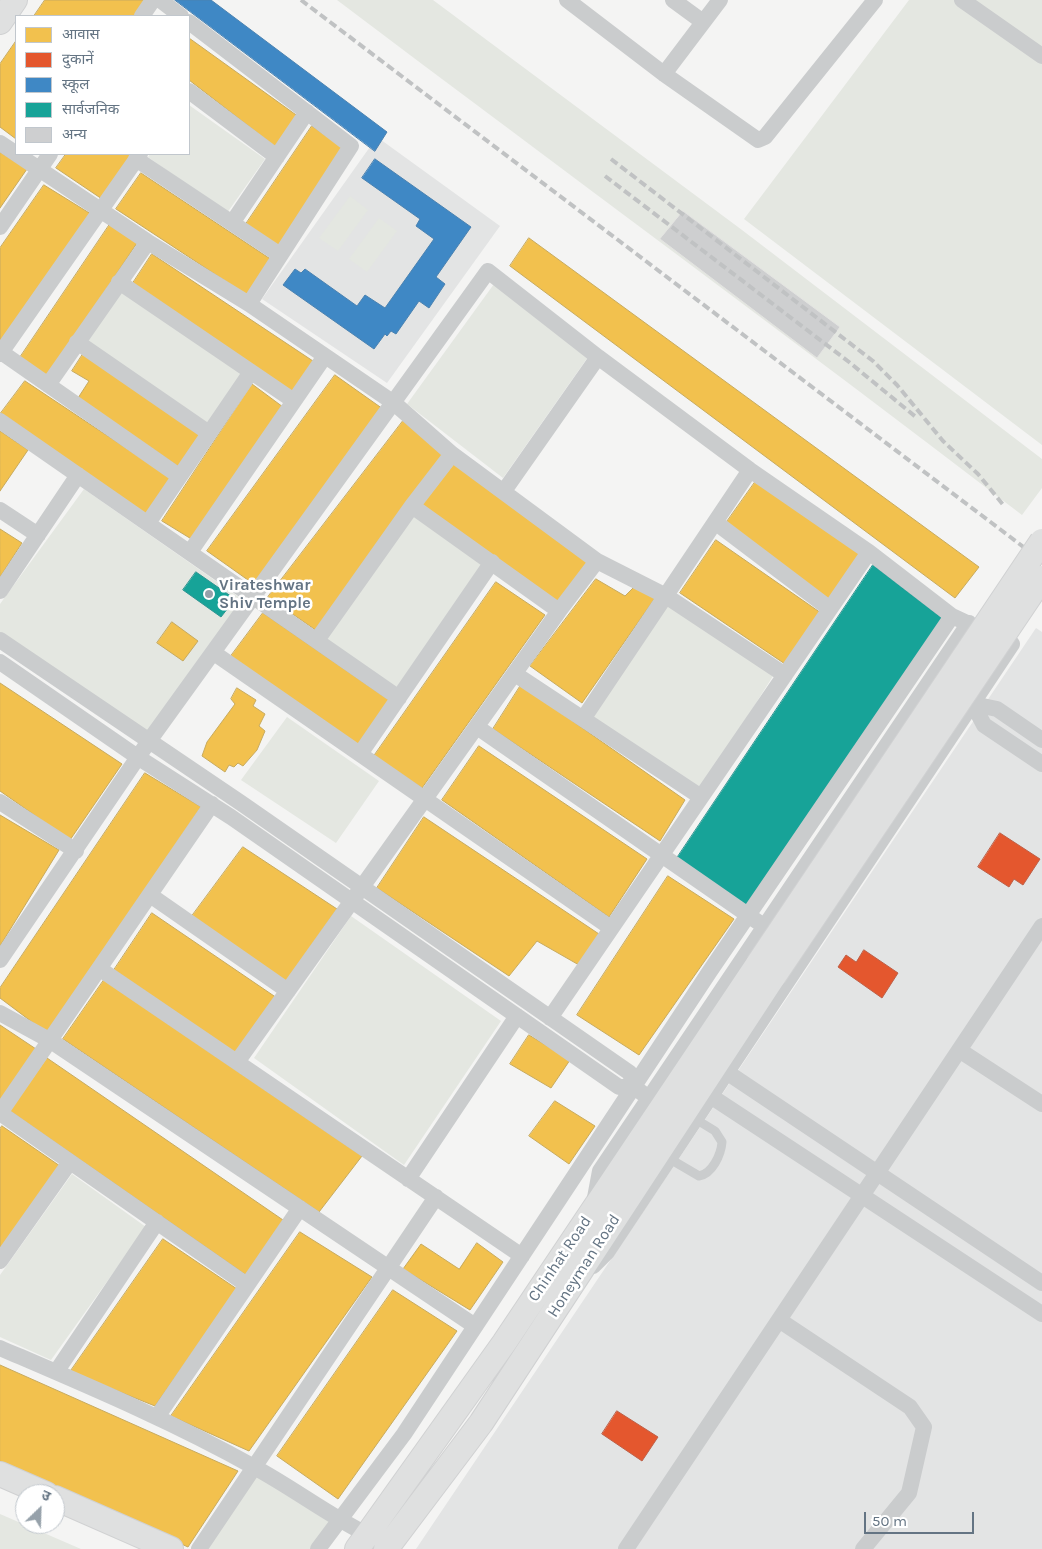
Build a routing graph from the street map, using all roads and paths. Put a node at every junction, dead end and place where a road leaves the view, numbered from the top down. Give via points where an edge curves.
1 (15, 0) edge
2 (153, 0) edge
3 (160, 0) edge
4 (673, 0) edge
5 (720, 0) edge
6 (875, 0) edge
7 (962, 0) edge
8 (577, 3) edge
9 (143, 15) edge
10 (181, 15) edge
11 (0, 22) edge
12 (703, 22) junction
13 (190, 23) edge
14 (1042, 56) edge
15 (664, 74) junction
16 (190, 92) edge
17 (307, 112) junction
18 (0, 144) edge
19 (15, 153) edge
20 (18, 155) edge
21 (49, 155) edge
22 (138, 156) edge
23 (276, 157) junction
24 (40, 169) junction
25 (102, 210) junction
26 (232, 223) junction
27 (0, 227) edge
28 (148, 242) junction
29 (280, 255) junction
30 (119, 282) junction
31 (249, 304) junction
32 (78, 342) junction
33 (1, 353) edge
34 (325, 356) junction
35 (598, 357) junction
36 (251, 372) junction
37 (48, 385) junction
38 (294, 401) junction
39 (394, 403) junction
40 (0, 421) edge
41 (209, 433) junction
42 (452, 454) junction
43 (750, 470) junction
44 (78, 475) junction
45 (179, 476) junction
46 (504, 491) junction
47 (412, 506) junction
48 (0, 510) edge
49 (715, 522) junction
50 (148, 523) junction
51 (38, 535) junction
52 (1042, 541) edge
53 (190, 552) junction
54 (869, 552) junction
55 (597, 561) junction
56 (492, 562) junction
57 (1042, 578) edge
58 (0, 591) edge
59 (254, 596) junction
60 (666, 596) junction
61 (830, 609) junction
62 (559, 611) junction
63 (952, 616) junction
64 (970, 623) junction
65 (0, 640) edge
66 (317, 640) junction
67 (214, 653) junction
68 (0, 662) edge
69 (515, 674) junction
70 (785, 675) junction
71 (60, 681) junction
72 (399, 698) junction
73 (973, 704) junction
74 (73, 712) junction
75 (584, 719) junction
76 (477, 726) junction
77 (1042, 740) edge
78 (149, 741) junction
79 (360, 754) junction
80 (139, 758) junction
81 (1042, 764) edge
82 (701, 798) junction
83 (425, 799) junction
84 (0, 802) edge
85 (212, 804) junction
86 (76, 851) junction
87 (661, 856) junction
88 (362, 887) junction
89 (150, 895) junction
90 (352, 901) junction
91 (749, 918) junction
92 (765, 926) junction
93 (611, 928) junction
94 (1042, 928) edge
95 (0, 960) edge
96 (100, 969) junction
97 (766, 970) junction
98 (288, 991) junction
99 (0, 1013) edge
100 (517, 1016) junction
101 (550, 1018) junction
102 (51, 1041) junction
103 (959, 1050) junction
104 (237, 1062) junction
105 (728, 1073) junction
106 (634, 1087) junction
107 (712, 1097) junction
108 (649, 1098) junction
109 (1042, 1104) edge
110 (0, 1113) edge
111 (697, 1120) junction
112 (670, 1159) junction
113 (70, 1162) junction
114 (600, 1171) junction
115 (877, 1173) junction
116 (574, 1178) junction
117 (408, 1179) junction
118 (862, 1196) junction
119 (436, 1197) junction
120 (300, 1208) junction
121 (593, 1210) junction
122 (158, 1222) junction
123 (522, 1256) junction
124 (0, 1261) edge
125 (389, 1268) junction
126 (1042, 1283) edge
127 (247, 1285) junction
128 (567, 1291) junction
129 (1042, 1314) edge
130 (779, 1320) junction
131 (475, 1326) junction
132 (0, 1348) edge
133 (56, 1372) junction
134 (157, 1417) junction
135 (255, 1467) junction
136 (0, 1474) edge
137 (23, 1484) edge
138 (0, 1490) edge
139 (15, 1497) edge
140 (65, 1502) edge
141 (65, 1518) edge
142 (339, 1520) junction
143 (370, 1545) edge
144 (134, 1549) edge
145 (171, 1549) edge
146 (200, 1549) edge
147 (318, 1549) edge
148 (626, 1549) edge
149 (863, 1549) edge

1 - 11 street
2 - 9 street
3 - 10 street
4 - 12 street
5 - 12 street
6 - 15 street via 762,139 755,139
7 - 14 street
8 - 15 street
12 - 15 street
13 - 17 street
16 - 23 street
17 - 23 street
17 - 29 street via 351,146
18 - 19 street
20 - 24 street
21 - 24 street
22 - 25 street
22 - 26 street
23 - 26 street
24 - 25 street
24 - 27 street
25 - 28 street
25 - 33 street
26 - 29 street
28 - 30 street
28 - 31 street
29 - 31 street
30 - 32 street
30 - 36 street
31 - 34 street
32 - 37 street
32 - 41 street
33 - 37 street
34 - 38 street
34 - 39 street
35 - 39 street via 488,271
35 - 43 street
35 - 46 street
36 - 38 street
36 - 41 street
37 - 45 street
38 - 53 street
39 - 42 street
39 - 59 street
40 - 44 street
41 - 45 street
42 - 46 street
42 - 47 street
43 - 49 street
43 - 54 street
44 - 50 street
44 - 51 street
45 - 50 street
46 - 55 street
47 - 56 street
47 - 66 street
48 - 51 street
49 - 60 street
49 - 61 street
50 - 53 street
51 - 58 street
52 - 97 street, bridge
53 - 59 street
54 - 61 street
54 - 63 street
55 - 60 street
55 - 62 street
56 - 62 street
56 - 72 street
57 - 97 street, bridge
59 - 66 street
59 - 67 street
60 - 70 street
60 - 75 street
61 - 70 street
62 - 69 street
63 - 64 street
63 - 91 street
64 - 73 street via 1012,644
64 - 92 street
65 - 71 street
66 - 72 street
67 - 78 street
67 - 79 street
68 - 74 street
69 - 75 street
69 - 76 street
70 - 82 street
71 - 74 street
71 - 78 street
72 - 79 street
73 - 77 street via 997,709
73 - 81 street via 984,725
73 - 105 street
74 - 80 street
75 - 82 street
76 - 83 street
76 - 87 street
78 - 80 street
78 - 88 street
79 - 83 street
80 - 85 street
80 - 86 street
82 - 87 street
83 - 88 street
83 - 93 street
84 - 86 street
85 - 89 street
85 - 90 street
86 - 95 street
87 - 91 street
87 - 93 street
88 - 90 street
88 - 101 street
89 - 96 street
89 - 98 street
90 - 98 street
90 - 100 street
91 - 92 street
91 - 106 street
92 - 108 street
93 - 101 street
94 - 103 street
96 - 102 street
96 - 104 street
97 - 121 street, Chinhat Road
97 - 128 street, Honeyman Road
98 - 104 street
99 - 102 street
100 - 106 street via 619,1087
100 - 117 street
101 - 106 street via 630,1073
102 - 110 street
102 - 120 street
103 - 109 street
103 - 115 street
104 - 117 street
105 - 107 street
105 - 115 street
106 - 108 street
106 - 116 street
107 - 111 street
107 - 118 street
108 - 114 street
110 - 113 street
111 - 112 street
111 - 112 lane via 715,1131 722,1142 720,1153 709,1171 699,1176
112 - 128 street via 607,1252
113 - 122 street
113 - 124 street
114 - 116 street
114 - 121 street
115 - 118 street
115 - 126 street
116 - 123 street
117 - 119 street
118 - 129 street
118 - 130 street
119 - 123 street
119 - 125 street
120 - 125 street
120 - 127 street
121 - 143 street, Chinhat Road
122 - 127 street
122 - 133 street
123 - 131 street
125 - 131 street
125 - 135 street
127 - 134 street
128 - 143 street, Honeyman Road via 480,1423
130 - 148 street
130 - 149 street via 910,1406 924,1428 909,1493
131 - 142 street via 404,1434
132 - 133 street
133 - 134 street
134 - 135 street
135 - 142 street
135 - 146 street
136 - 137 street
138 - 139 street
140 - 145 street
141 - 144 street
142 - 143 street
142 - 147 street

